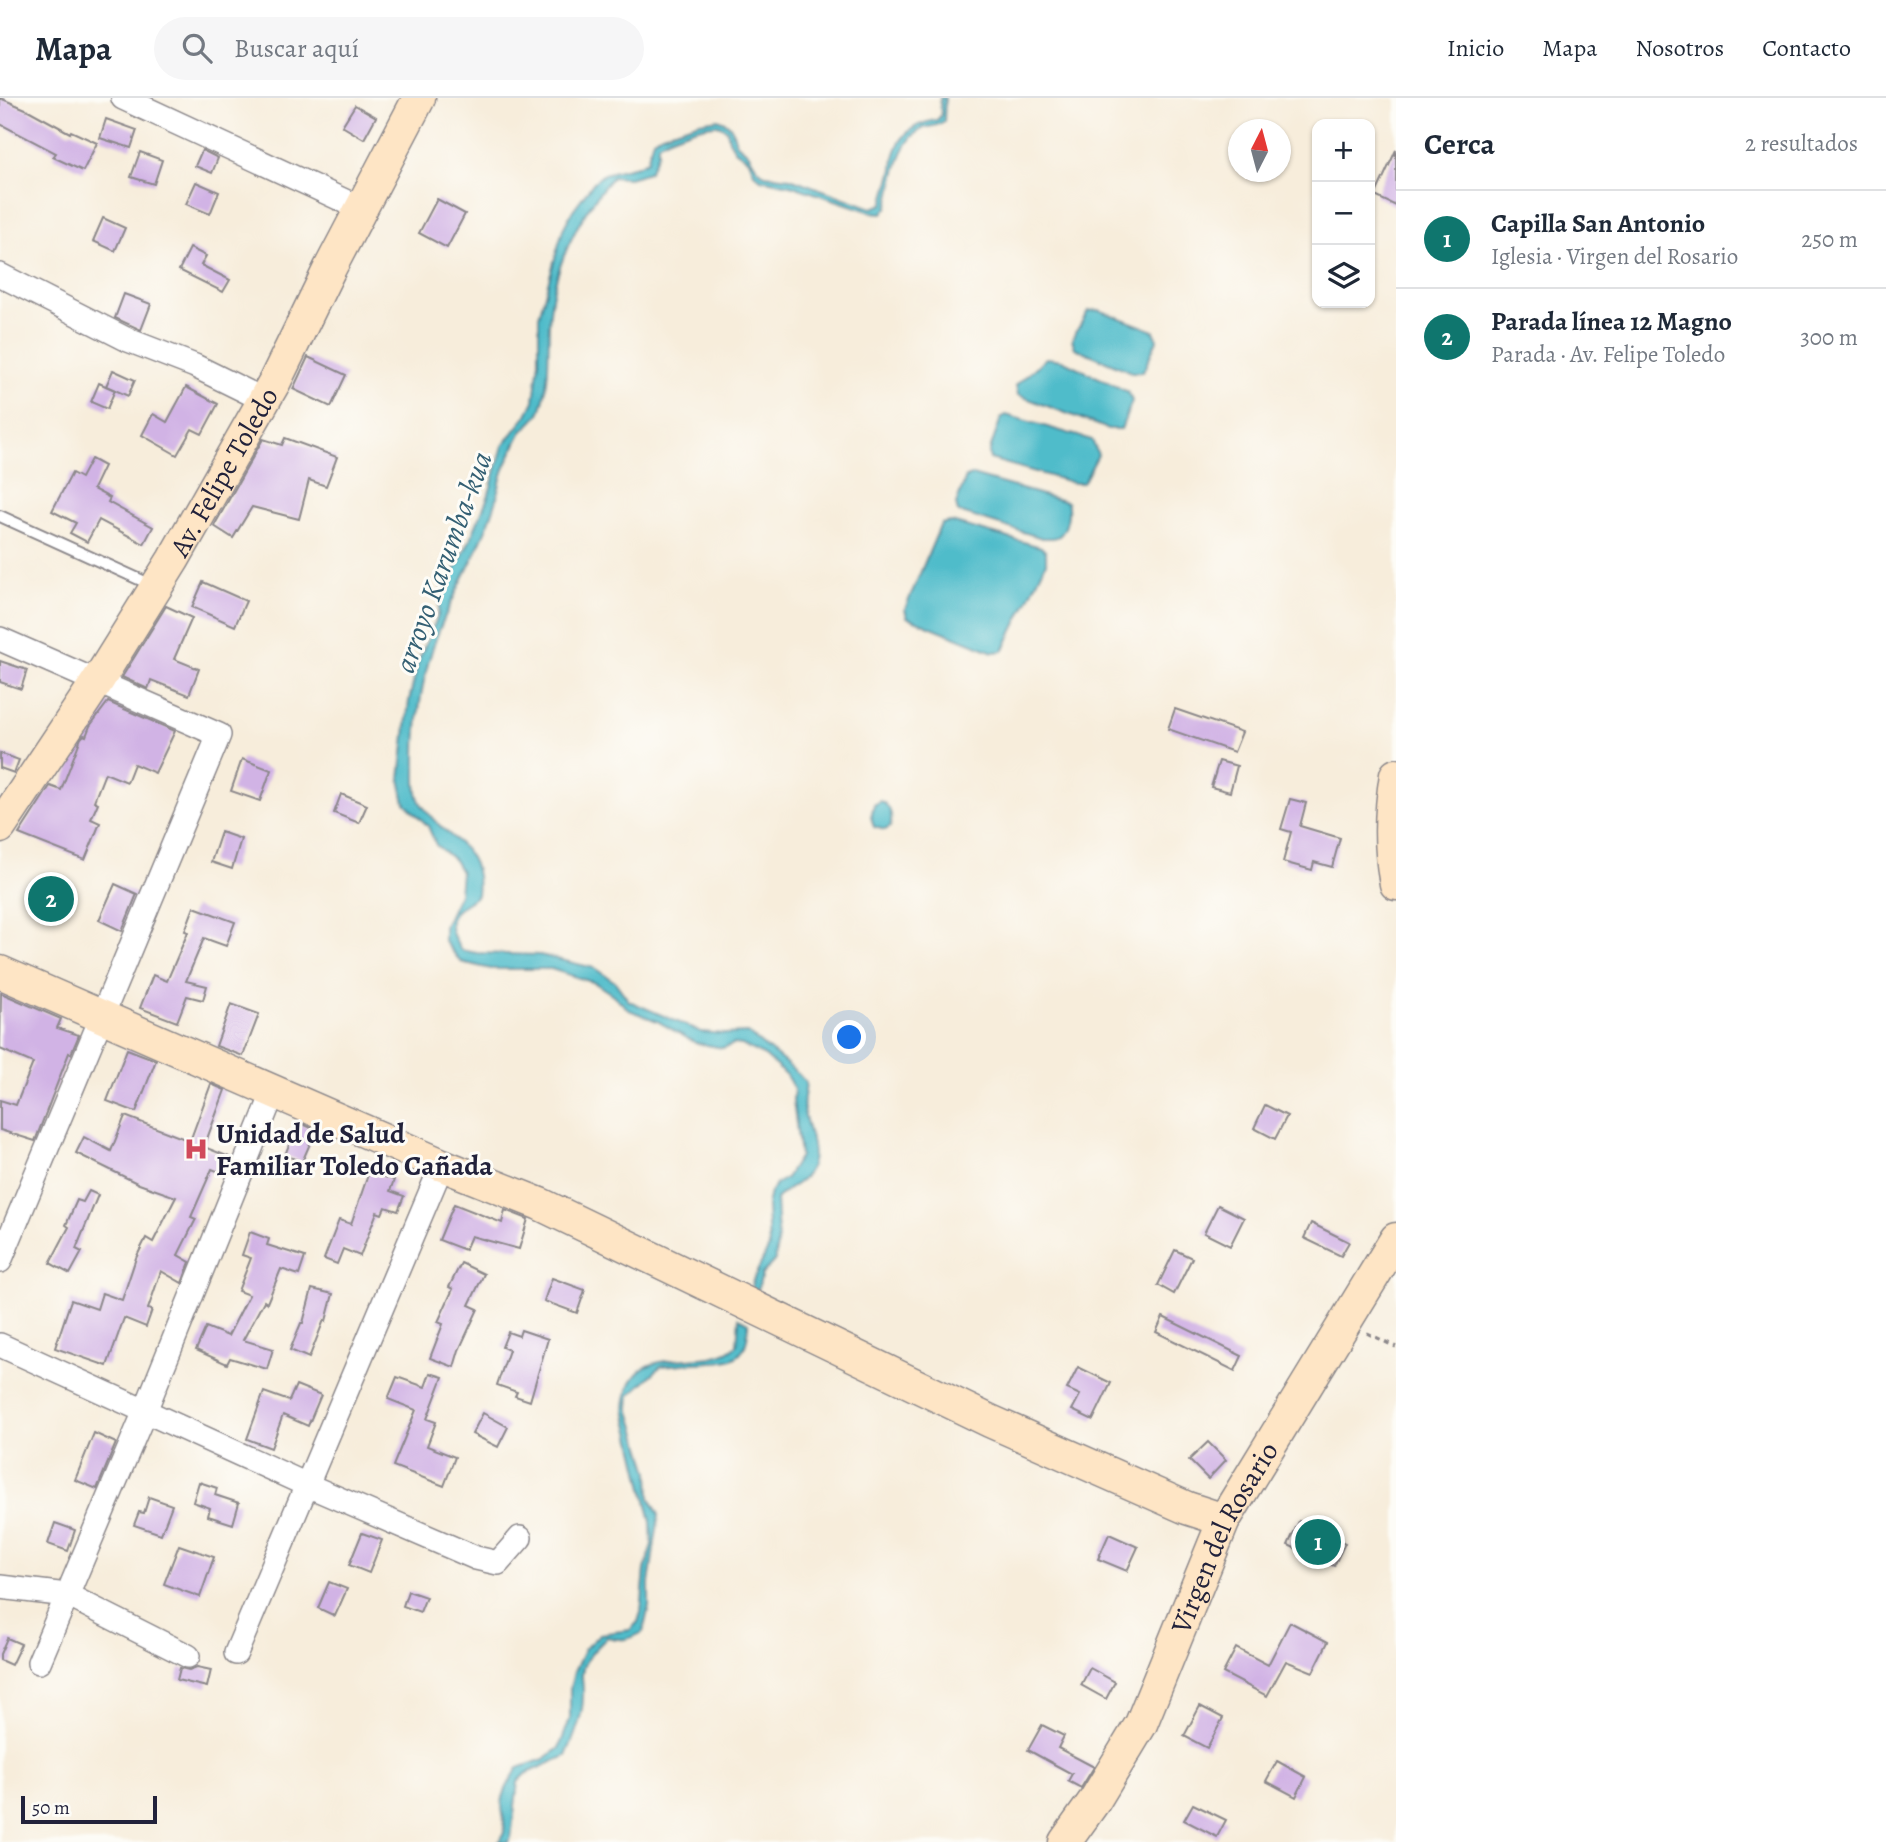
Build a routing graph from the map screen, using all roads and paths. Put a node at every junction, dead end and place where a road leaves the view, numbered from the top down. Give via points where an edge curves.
1 (123, 98) edge
2 (419, 98) edge
3 (362, 209) junction
4 (0, 275) edge
5 (264, 400) junction
6 (0, 516) edge
7 (156, 587) junction
8 (0, 639) edge
9 (97, 682) junction
10 (1396, 775) edge
11 (1, 823) edge
12 (1394, 824) edge
13 (1396, 884) edge
14 (0, 972) edge
15 (101, 1015) junction
16 (274, 1091) junction
17 (442, 1165) junction
18 (1396, 1239) edge
19 (0, 1261) edge
20 (1346, 1324) junction
21 (0, 1345) edge
22 (1396, 1347) edge
23 (145, 1411) junction
24 (307, 1485) junction
25 (1224, 1520) junction
26 (520, 1538) dead end
27 (0, 1587) edge
28 (67, 1595) junction
29 (236, 1653) dead end
30 (188, 1656) dead end
31 (39, 1662) dead end
32 (1065, 1842) edge

1 - 3 street
2 - 3 street, Av. Felipe Toledo
3 - 5 street, Av. Felipe Toledo
4 - 5 street via 128,340
5 - 7 street, Av. Felipe Toledo
6 - 7 lane
7 - 9 street, Av. Felipe Toledo
8 - 9 street
9 - 11 street, Av. Felipe Toledo
9 - 15 street via 219,735
10 - 12 street via 1391,804
12 - 13 street
14 - 15 street
15 - 16 street
15 - 19 street
16 - 17 street
16 - 23 street
17 - 24 street
17 - 25 street via 540,1204 990,1421
18 - 20 street, Virgen del Rosario
20 - 22 path
20 - 25 street, Virgen del Rosario
21 - 23 street
23 - 24 street
23 - 28 street
24 - 26 street via 476,1558 498,1563
24 - 29 street
25 - 32 street, Virgen del Rosario via 1141,1724
27 - 28 street
28 - 30 street
28 - 31 street

